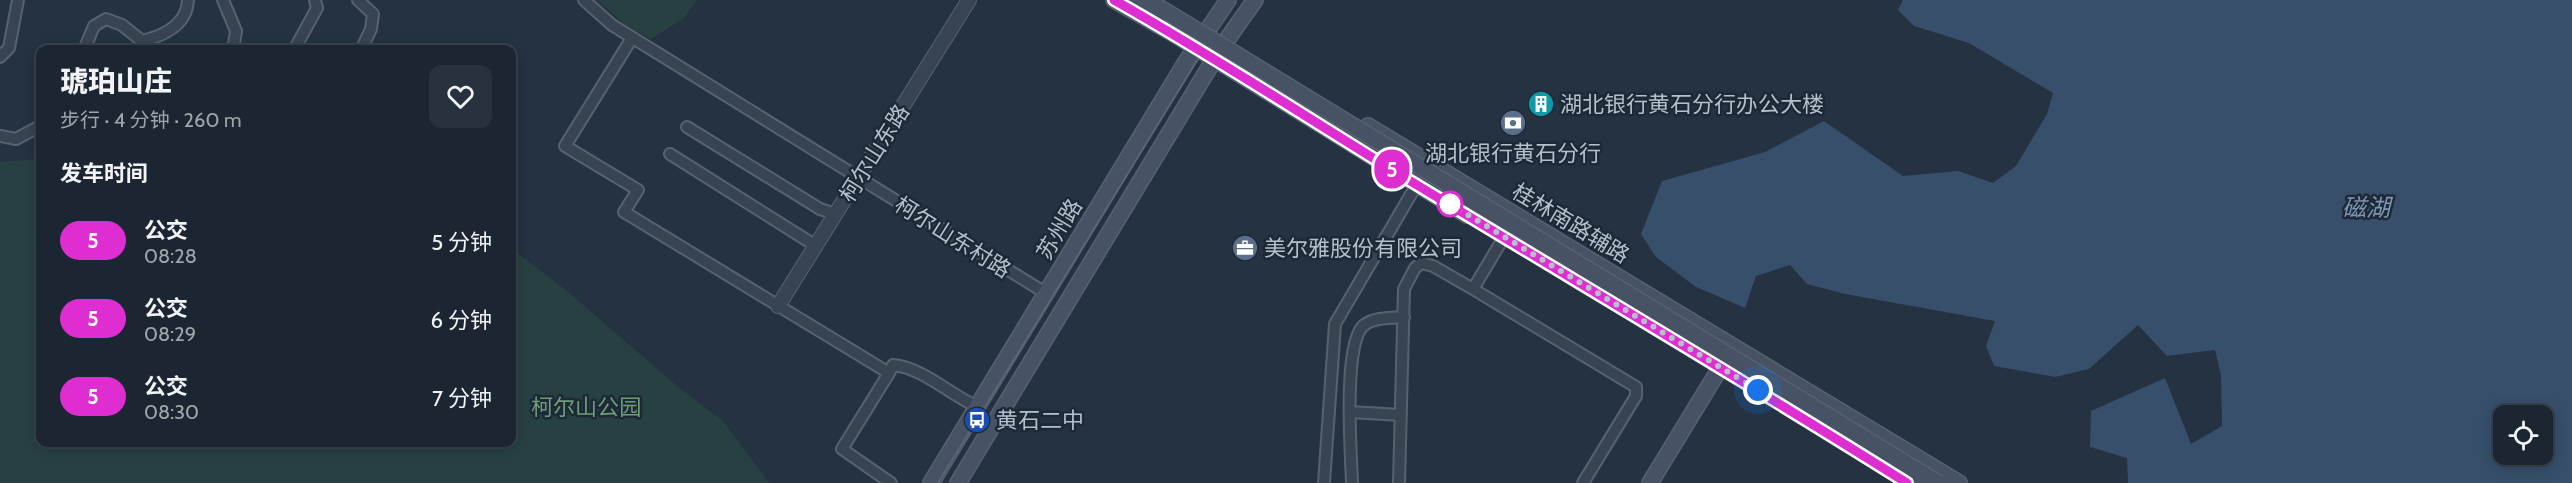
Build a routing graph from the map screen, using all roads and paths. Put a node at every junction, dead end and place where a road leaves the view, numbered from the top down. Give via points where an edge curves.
1 (18, 0) edge
2 (188, 0) edge
3 (224, 0) edge
4 (315, 0) edge
5 (358, 0) edge
6 (584, 0) edge
7 (969, 0) edge
8 (1114, 0) edge
9 (1127, 0) edge
10 (1147, 0) edge
11 (1160, 0) edge
12 (1228, 0) edge
13 (1255, 0) edge
14 (1207, 29) junction
15 (632, 38) junction
16 (1226, 41) junction
17 (86, 45) edge
18 (234, 45) edge
19 (297, 45) edge
20 (363, 45) edge
21 (1196, 47) junction
22 (0, 57) edge
23 (1215, 58) junction
24 (687, 127) dead end
25 (36, 128) edge
26 (0, 136) edge
27 (670, 154) dead end
28 (859, 178) junction
29 (1417, 184) junction
30 (836, 214) junction
31 (1504, 237) junction
32 (816, 246) junction
33 (1473, 289) junction
34 (1047, 294) junction
35 (778, 306) junction
36 (1404, 317) junction
37 (1732, 348) junction
38 (1721, 367) junction
39 (890, 372) junction
40 (978, 406) junction
41 (1350, 412) junction
42 (1401, 415) junction
43 (891, 483) edge
44 (931, 483) edge
45 (958, 483) edge
46 (1324, 483) edge
47 (1352, 483) edge
48 (1399, 483) edge
49 (1583, 483) edge
50 (1650, 483) edge
51 (1907, 483) edge
52 (1917, 483) edge
53 (1938, 483) edge
54 (1959, 483) edge

1 - 22 street via 9,48
2 - 17 street via 182,19 159,37 142,41 122,25 106,19 90,32
3 - 18 street via 236,31
4 - 19 street via 317,8
5 - 20 street via 373,14
6 - 15 street, 柯尔山东村路 via 603,19
7 - 28 street, 柯尔山东路
8 - 21 main road, 桂林南路辅路
9 - 52 main road, bridge
10 - 53 main road, bridge
11 - 14 main road, 桂林南路辅路
12 - 14 main road, 苏州路
13 - 16 main road, 苏州路
14 - 16 main road, 桂林南路辅路
14 - 21 main road, 苏州路
15 - 28 street, 柯尔山东村路
15 - 35 street via 565,146 638,190 624,212
16 - 23 main road, 苏州路
16 - 37 main road, 桂林南路辅路
21 - 23 main road, 桂林南路辅路
21 - 34 main road, 苏州路
23 - 29 main road, 桂林南路辅路
23 - 45 main road, 苏州路
24 - 30 street via 820,209
25 - 26 street via 16,139
27 - 32 street
28 - 30 street, 柯尔山东路
28 - 34 street, 柯尔山东村路
29 - 31 main road, 桂林南路辅路
29 - 46 street via 1335,324
30 - 32 street, 柯尔山东路
31 - 33 street
31 - 38 main road, 桂林南路辅路
32 - 35 street, 柯尔山东路
33 - 36 street via 1421,263 1404,289
33 - 49 street via 1636,387 1636,396
34 - 40 main road, 苏州路
35 - 39 street
36 - 41 street via 1378,319 1364,326 1355,339
36 - 42 street
37 - 38 main road
37 - 54 main road, 桂林南路辅路
38 - 50 main road
38 - 51 main road, 桂林南路辅路
39 - 40 street via 893,365 908,367
39 - 43 street via 842,449
40 - 44 main road, 苏州路
41 - 42 street
41 - 47 street
42 - 48 street

